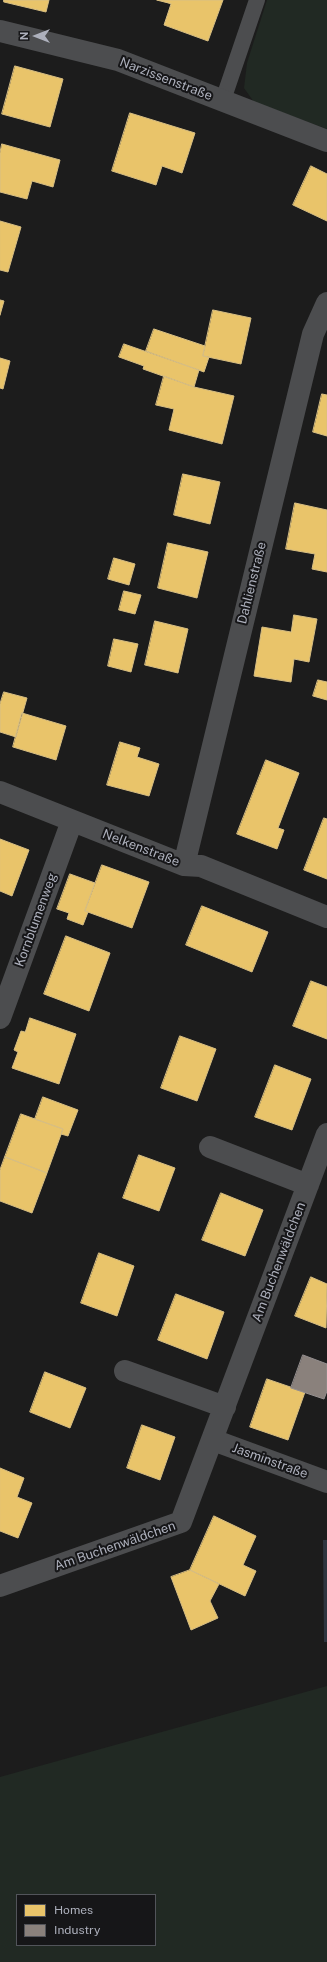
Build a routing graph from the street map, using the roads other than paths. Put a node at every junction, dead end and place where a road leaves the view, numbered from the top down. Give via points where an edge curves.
1 (257, 0) edge
2 (0, 31) edge
3 (224, 100) junction
4 (327, 141) edge
5 (327, 303) edge
6 (0, 792) edge
7 (72, 821) junction
8 (184, 865) junction
9 (327, 917) edge
10 (0, 1018) edge
11 (327, 1134) edge
12 (210, 1147) dead end
13 (308, 1184) junction
14 (125, 1371) dead end
15 (225, 1407) junction
16 (212, 1440) junction
17 (327, 1482) edge
18 (0, 1586) edge

1 - 3 lane
2 - 3 street, Narzissenstraße via 118,60
3 - 4 street, Narzissenstraße
5 - 8 street, Dahlienstraße via 313,334
6 - 7 street, Nelkenstraße
7 - 8 street, Nelkenstraße
7 - 10 street, Kornblumenweg
8 - 9 street, Nelkenstraße via 201,866
11 - 13 street, Am Buchenwäldchen
12 - 13 street, Am Buchenwäldchen
13 - 15 street, Am Buchenwäldchen
14 - 15 street
15 - 16 street, Am Buchenwäldchen
16 - 17 street, Jasminstraße
16 - 18 street, Am Buchenwäldchen via 181,1522

